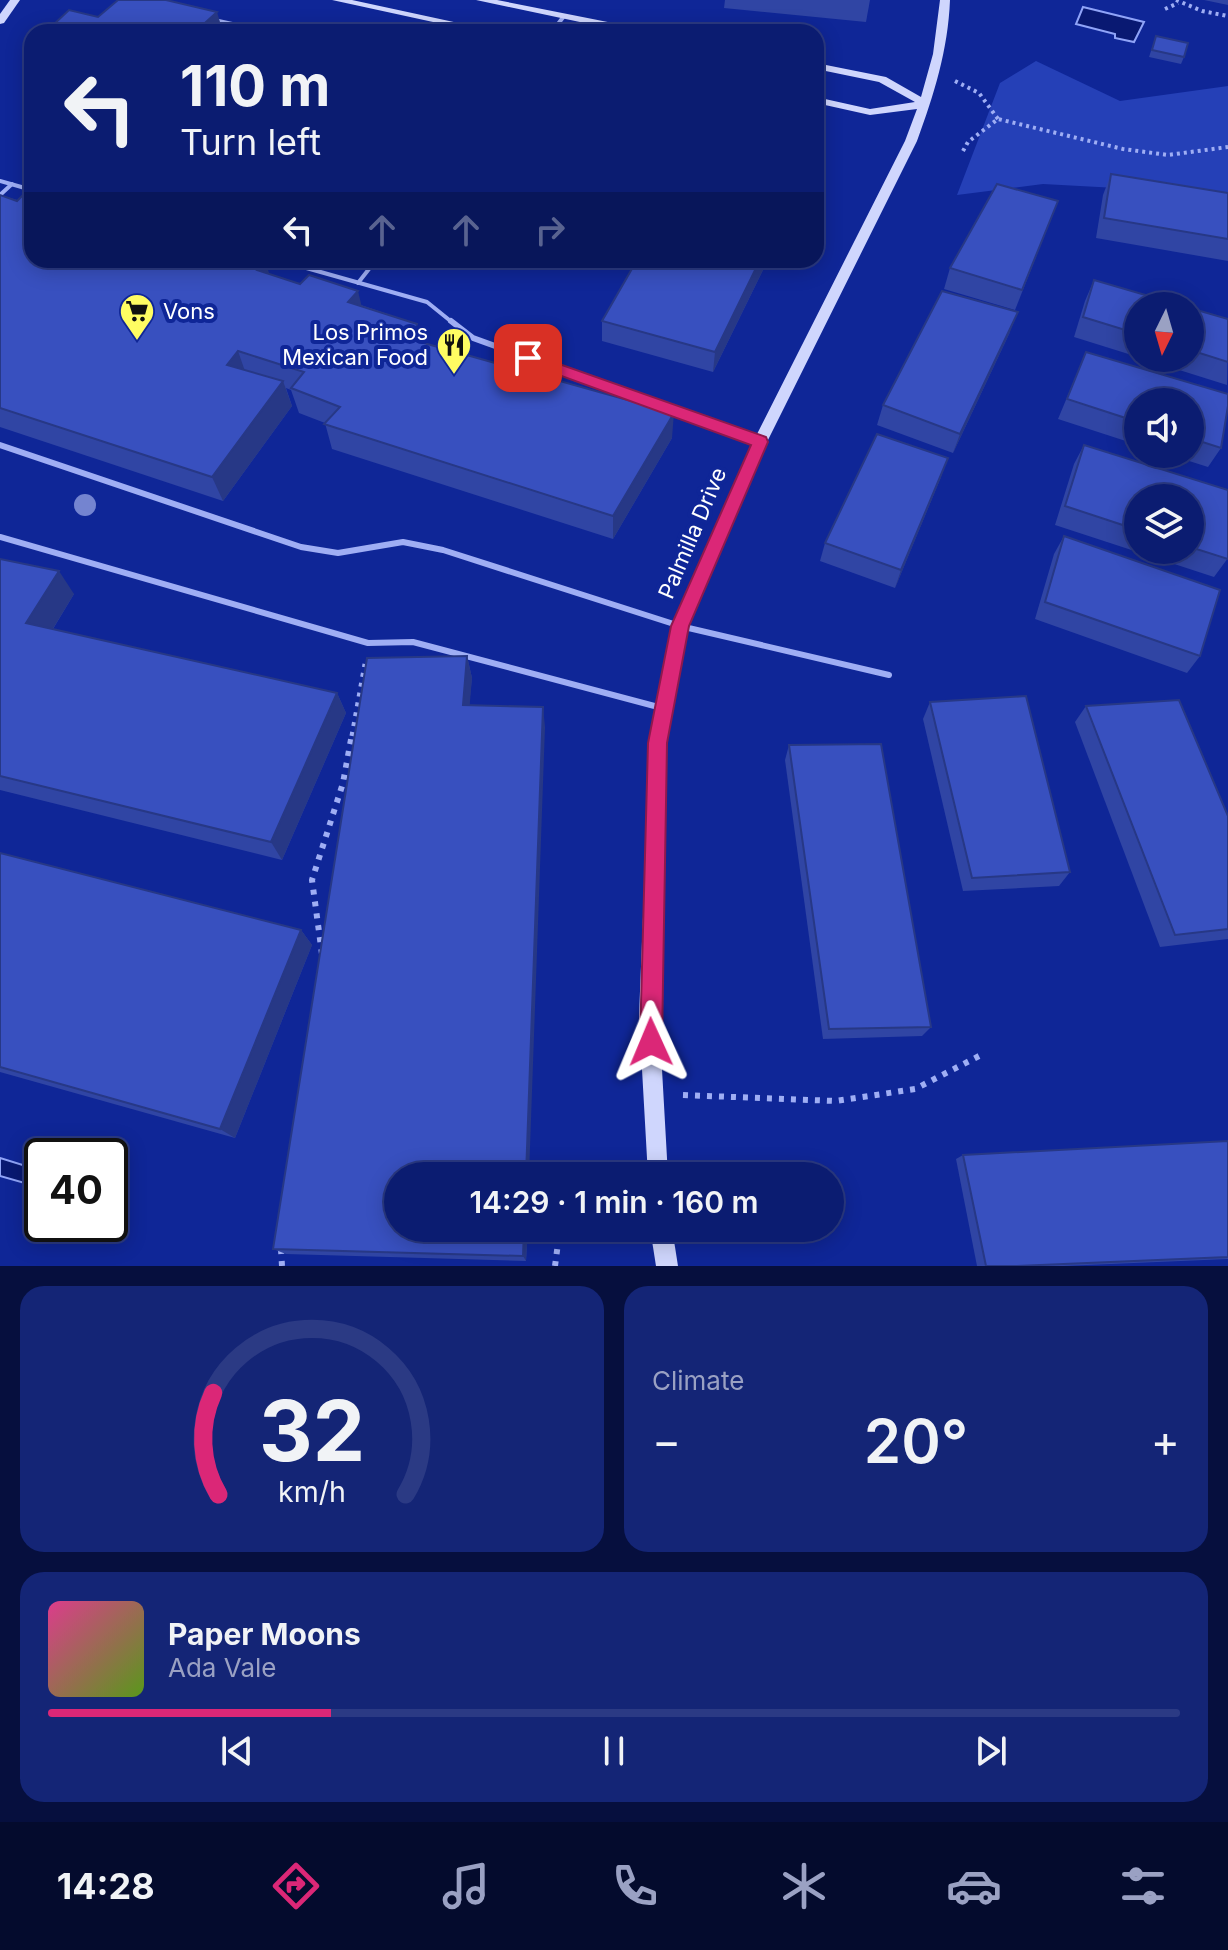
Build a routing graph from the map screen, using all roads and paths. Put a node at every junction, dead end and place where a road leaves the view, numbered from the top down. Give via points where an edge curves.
1 (15, 0) edge
2 (337, 0) edge
3 (481, 0) edge
4 (945, 0) edge
5 (1177, 1) edge
6 (1165, 9) dead end
7 (564, 16) junction
8 (1228, 16) edge
9 (201, 18) edge
10 (0, 21) edge
11 (231, 24) edge
12 (456, 24) edge
13 (558, 24) edge
14 (604, 24) edge
15 (824, 68) edge
16 (934, 71) junction
17 (824, 102) edge
18 (926, 104) junction
19 (998, 119) junction
20 (1228, 147) edge
21 (963, 151) dead end
22 (0, 181) edge
23 (12, 184) junction
24 (24, 188) edge
25 (0, 195) edge
26 (306, 268) edge
27 (370, 268) edge
28 (358, 283) junction
29 (760, 442) junction
30 (0, 445) edge
31 (0, 537) edge
32 (680, 626) junction
33 (368, 643) junction
34 (889, 675) dead end
35 (665, 709) junction
36 (322, 958) edge
37 (981, 1055) dead end
38 (654, 1094) junction
39 (657, 1162) edge
40 (281, 1242) edge
41 (558, 1242) edge
42 (663, 1242) edge
43 (282, 1266) edge
44 (555, 1266) edge
45 (667, 1266) edge

1 - 10 street
2 - 12 street
3 - 7 street
4 - 16 street, Palmilla Drive
5 - 6 path
5 - 8 path
7 - 13 lane
7 - 14 street
9 - 11 lane
15 - 18 street via 882,79
16 - 18 street, Palmilla Drive
16 - 19 path via 979,93
17 - 18 street via 870,112
18 - 29 street, Palmilla Drive
19 - 20 path via 1168,155
19 - 21 path
22 - 23 lane
23 - 24 lane
23 - 25 lane
26 - 28 lane
27 - 28 lane
28 - 29 lane via 427,302 473,338
29 - 32 street, Palmilla Drive
30 - 32 lane via 301,547 338,553 403,542 443,550
31 - 33 lane
32 - 34 lane
32 - 35 street, Palmilla Drive
33 - 35 lane via 413,642
33 - 36 path via 343,783 312,880
35 - 38 street, Palmilla Drive via 658,743 650,1001
37 - 38 path via 915,1089 836,1101
38 - 39 street, Palmilla Drive
40 - 43 path
41 - 44 path
42 - 45 street

